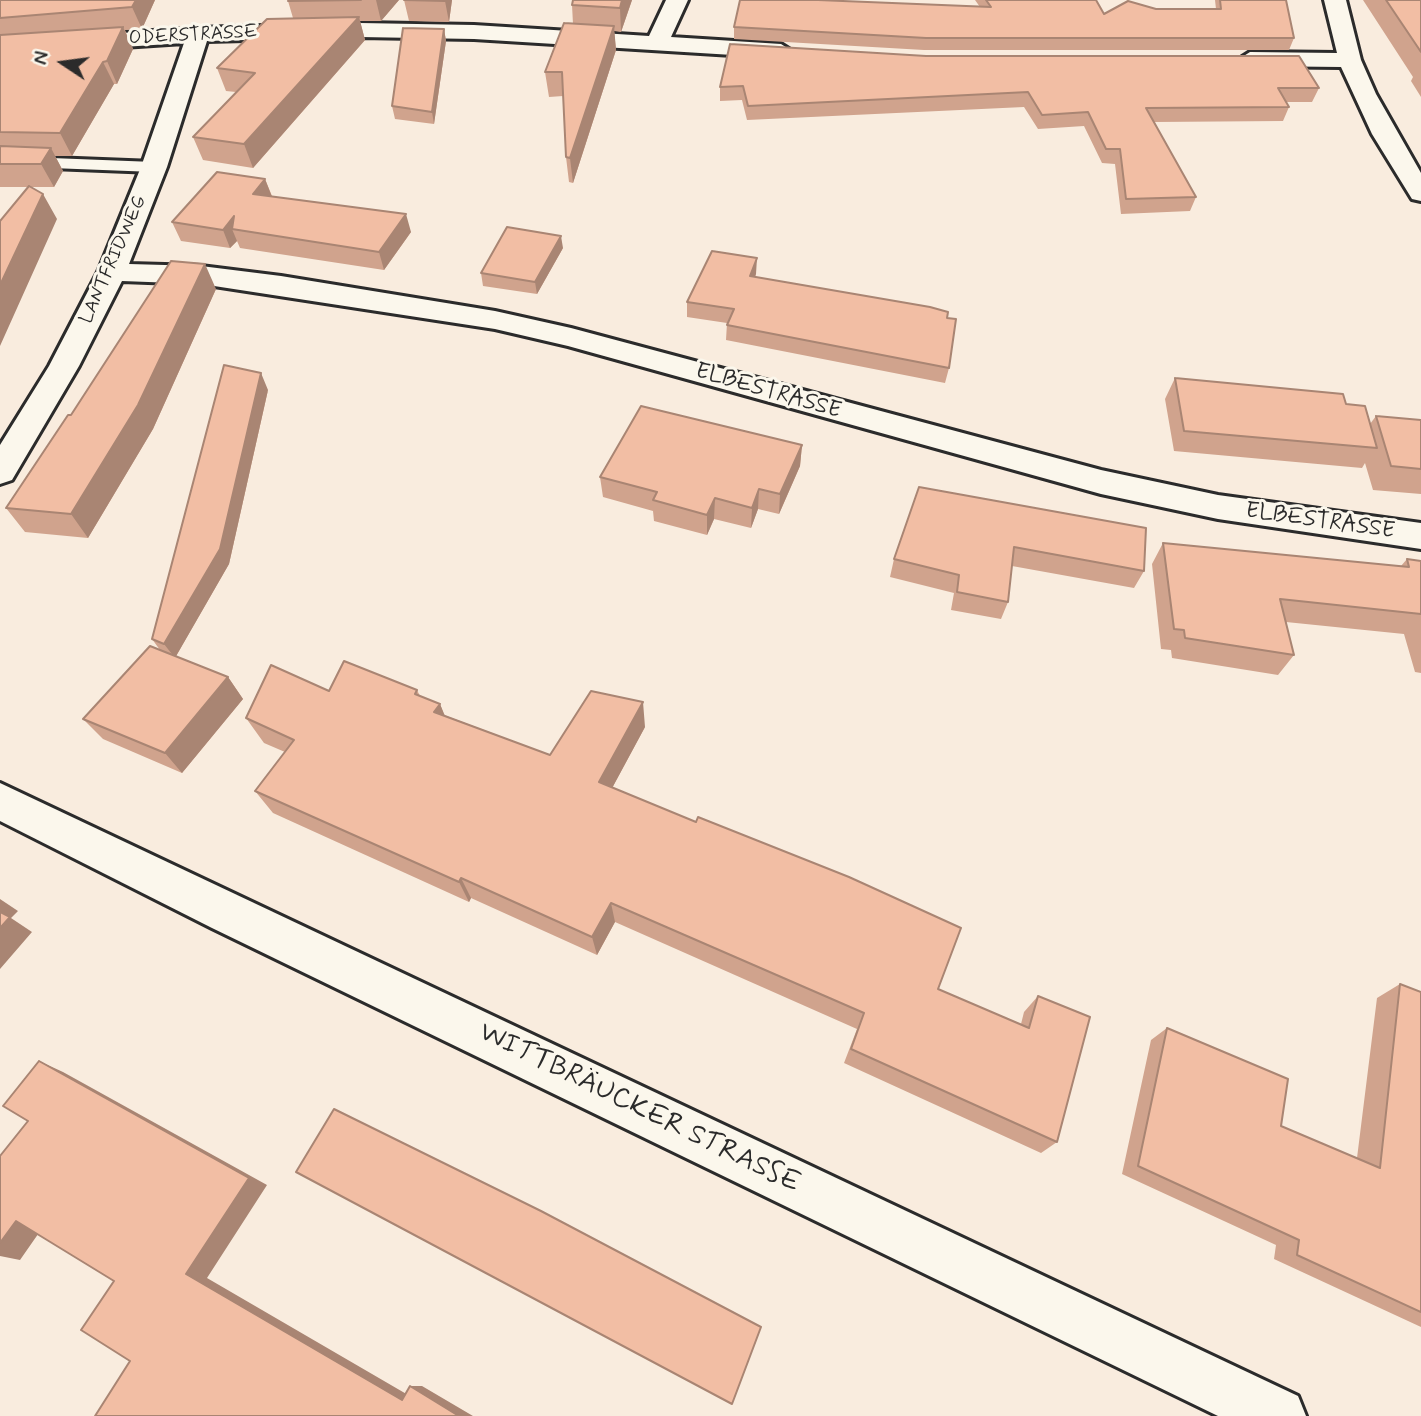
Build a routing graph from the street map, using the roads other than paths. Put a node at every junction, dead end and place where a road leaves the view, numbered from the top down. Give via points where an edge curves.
1 (677, 0) edge
2 (1335, 0) edge
3 (198, 35) junction
4 (657, 43) junction
5 (0, 48) edge
6 (804, 52) edge
7 (1228, 60) edge
8 (1350, 60) junction
9 (0, 160) edge
10 (154, 167) junction
11 (1421, 192) edge
12 (112, 272) junction
13 (0, 472) edge
14 (1421, 536) edge
15 (0, 801) edge
16 (1278, 1416) edge

1 - 4 street
2 - 8 street
3 - 4 street, ODERSTRASSE via 362,20
3 - 5 street, ODERSTRASSE
3 - 10 street, LANTFRIDWEG
4 - 6 street, ODERSTRASSE
7 - 8 street
8 - 11 street via 1384,134
9 - 10 lane
10 - 12 street, LANTFRIDWEG
12 - 13 street, LANTFRIDWEG via 64,366
12 - 14 street, ELBESTRASSE via 201,275 281,285 495,320 1088,478 1218,507
15 - 16 street, WITTBRÄUCKER STRASSE

